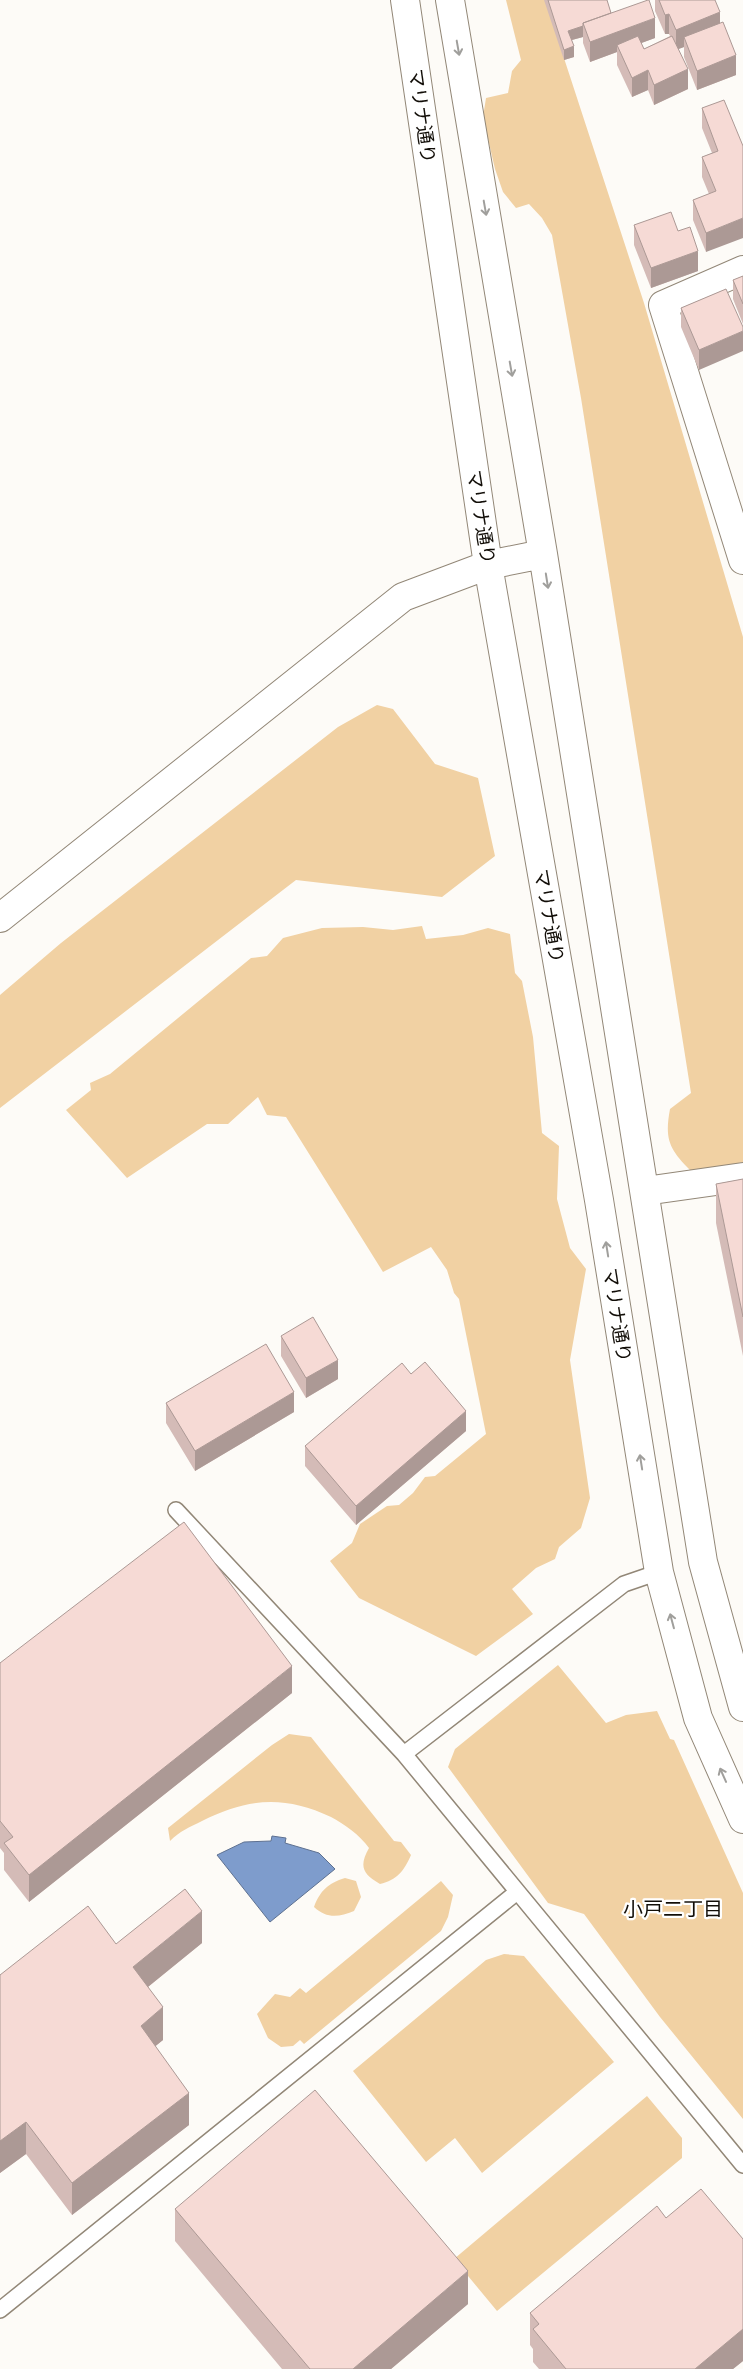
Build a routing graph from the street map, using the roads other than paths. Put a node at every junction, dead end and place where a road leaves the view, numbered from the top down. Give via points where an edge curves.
1 (404, 0) edge
2 (450, 0) edge
3 (743, 270) edge
4 (731, 483) edge
5 (543, 554) junction
6 (743, 560) edge
7 (488, 565) junction
8 (0, 918) edge
9 (743, 1177) edge
10 (645, 1191) junction
11 (176, 1510) dead end
12 (659, 1572) junction
13 (743, 1707) edge
14 (404, 1754) junction
15 (743, 1819) edge
16 (517, 1892) junction
17 (743, 2165) edge
18 (0, 2310) edge

1 - 7 street, マリナ通り
2 -> 5 street
3 - 4 street via 663,304
4 - 6 street
5 - 7 street
5 -> 10 street
7 - 8 street via 403,597
12 -> 7 street, マリナ通り via 597,1191
9 - 10 street
10 - 13 street via 704,1562
11 - 14 lane
12 - 14 lane via 624,1584
15 -> 12 street, マリナ通り via 698,1718
14 - 16 lane
16 - 17 lane
16 - 18 lane

